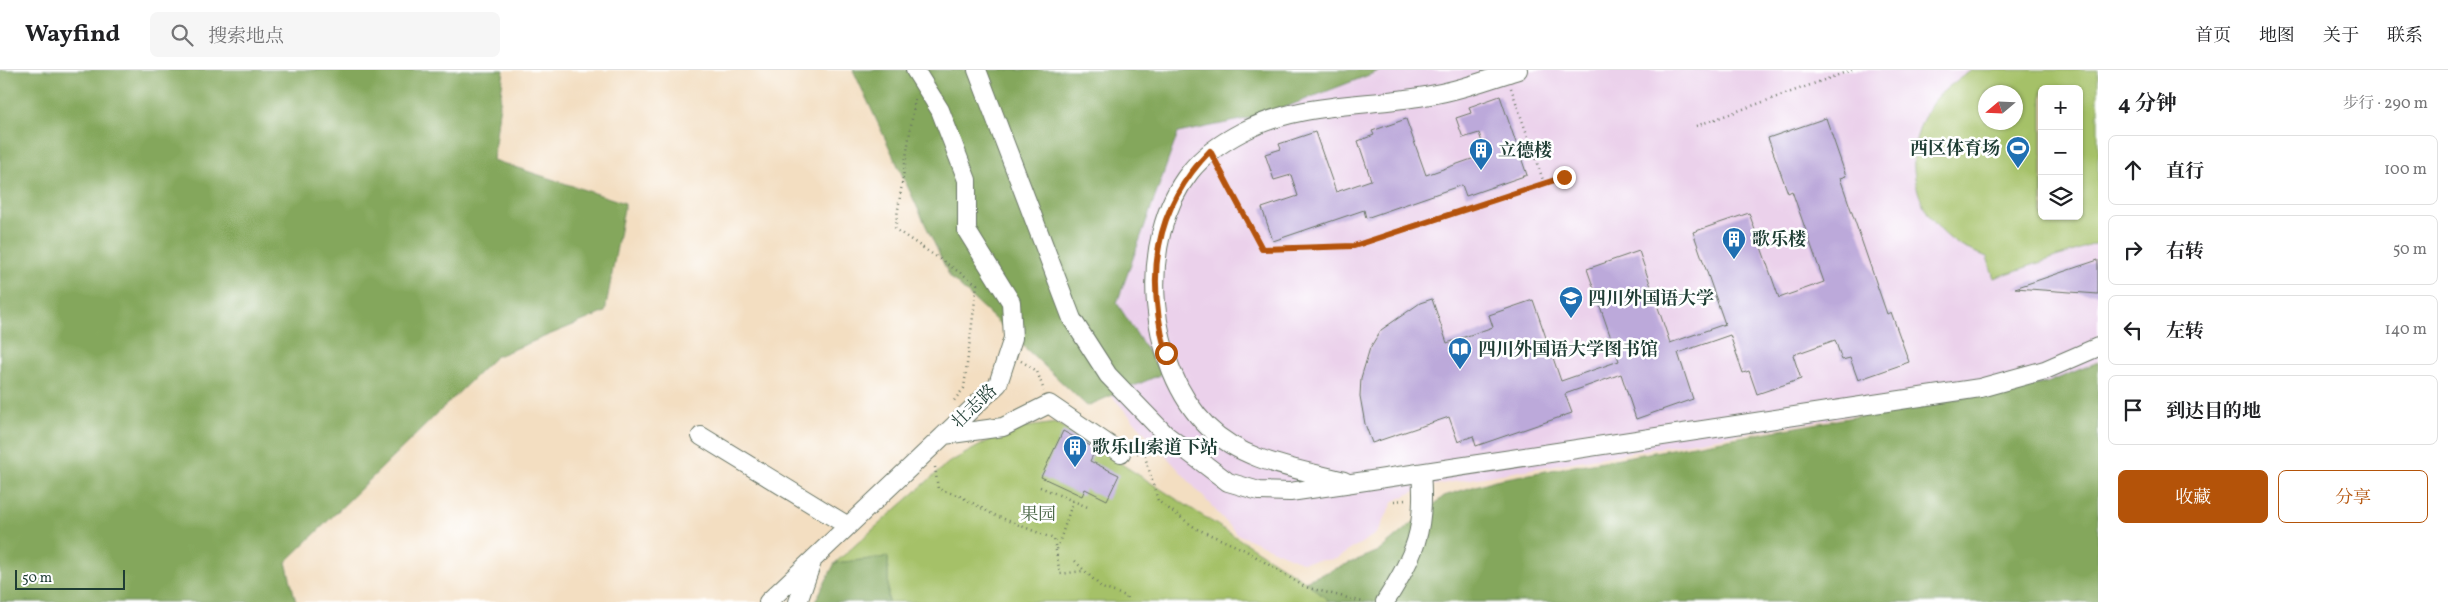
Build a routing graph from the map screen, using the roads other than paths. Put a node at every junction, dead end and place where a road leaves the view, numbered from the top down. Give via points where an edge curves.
1 (914, 70) edge
2 (977, 70) edge
3 (1512, 72) edge
4 (2098, 347) edge
5 (944, 435) junction
6 (702, 436) dead end
7 (1121, 453) road end
8 (1421, 473) junction
9 (1352, 483) junction
10 (848, 526) junction
11 (812, 560) junction
12 (768, 602) edge
13 (798, 602) edge
14 (1385, 602) edge

1 - 5 street, 壮志路 via 940,110 967,180 967,231 1011,302 1012,311 1013,338 998,384
2 - 9 street via 1072,319 1108,375 1166,435 1228,482 1267,492
3 - 9 street via 1423,97 1318,108 1244,131 1210,151 1174,196 1157,258 1157,319 1178,384 1191,406 1209,428 1254,456
4 - 8 street via 2045,370 1980,388
5 - 7 street via 1003,427 1049,404
5 - 10 street, 壮志路
6 - 10 street
8 - 9 street
8 - 14 street via 1422,524 1408,566
10 - 11 street, 壮志路
11 - 12 street, 壮志路
11 - 13 street

